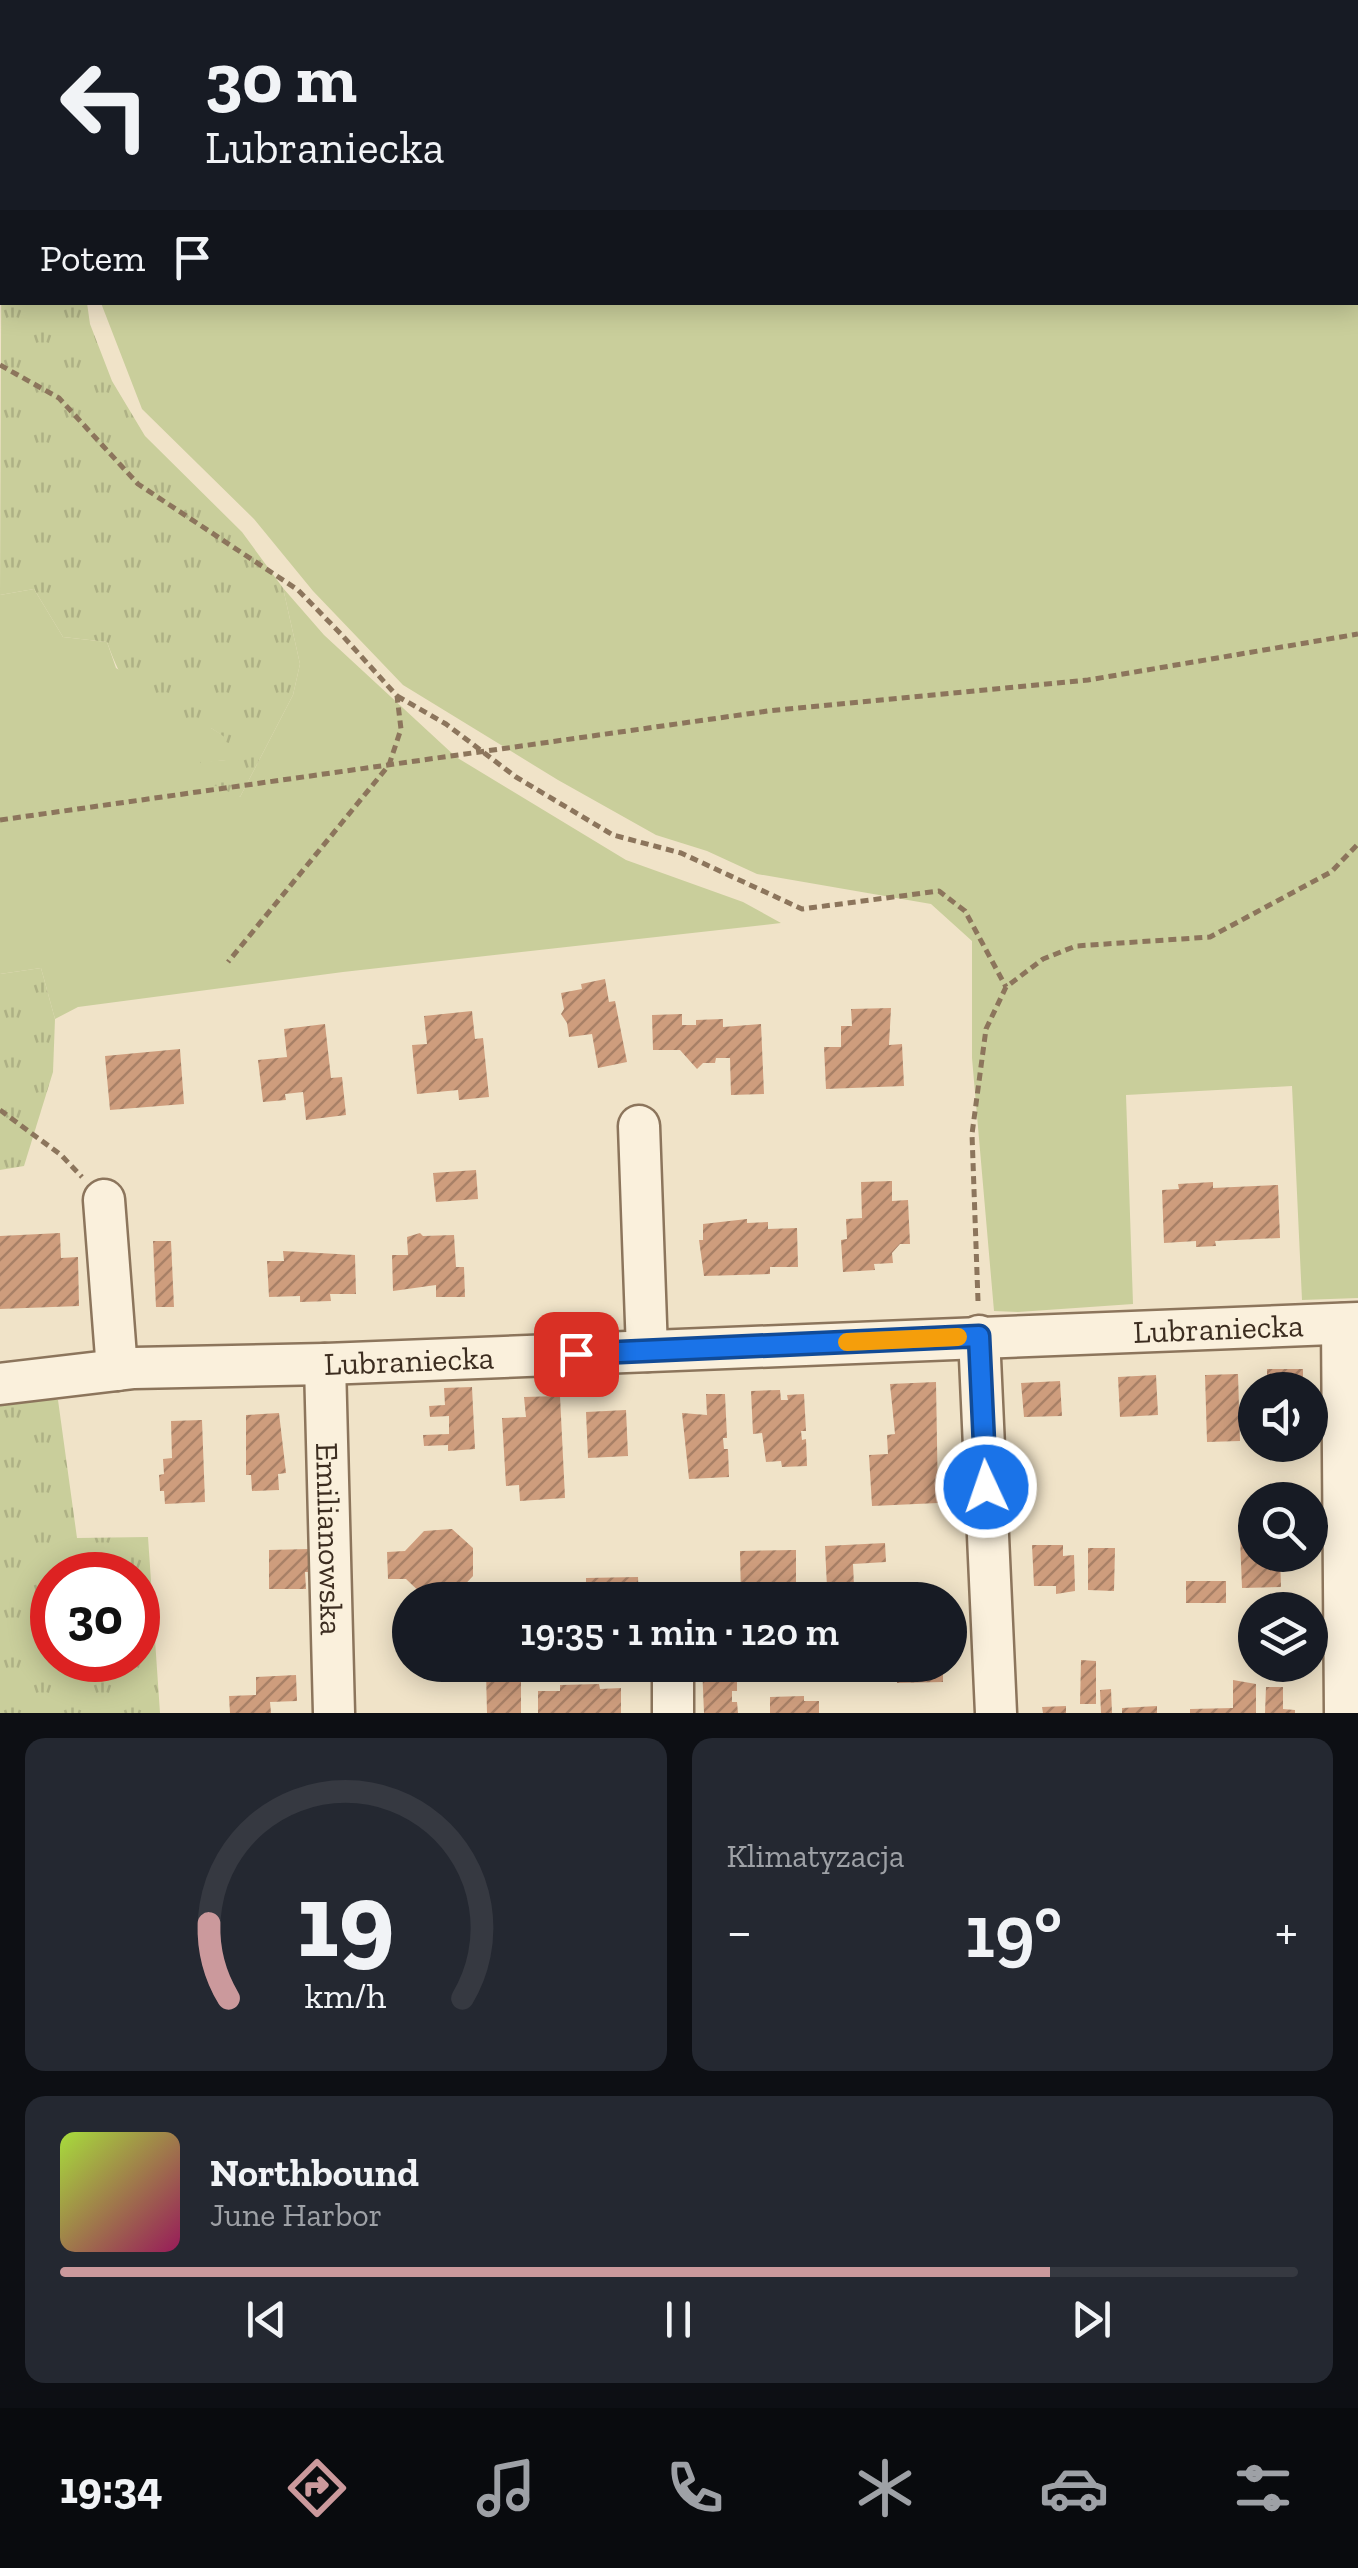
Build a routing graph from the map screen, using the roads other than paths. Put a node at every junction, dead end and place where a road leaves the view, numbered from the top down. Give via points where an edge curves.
1 (639, 1126) dead end
2 (98, 1193) road end
3 (1350, 1324) edge
4 (979, 1336) junction
5 (647, 1350) junction
6 (326, 1364) junction
7 (117, 1370) junction
8 (0, 1384) edge
9 (673, 1682) edge
10 (334, 1713) edge
11 (673, 1713) edge
12 (996, 1713) edge
13 (1345, 1713) edge

1 - 5 street
2 - 7 street
3 - 4 street, Lubraniecka
3 - 13 street
4 - 5 street, Lubraniecka
4 - 12 street
5 - 6 street, Lubraniecka
6 - 7 street, Lubraniecka
6 - 10 street, Emilianowska
7 - 8 street, Lubraniecka
9 - 11 street

